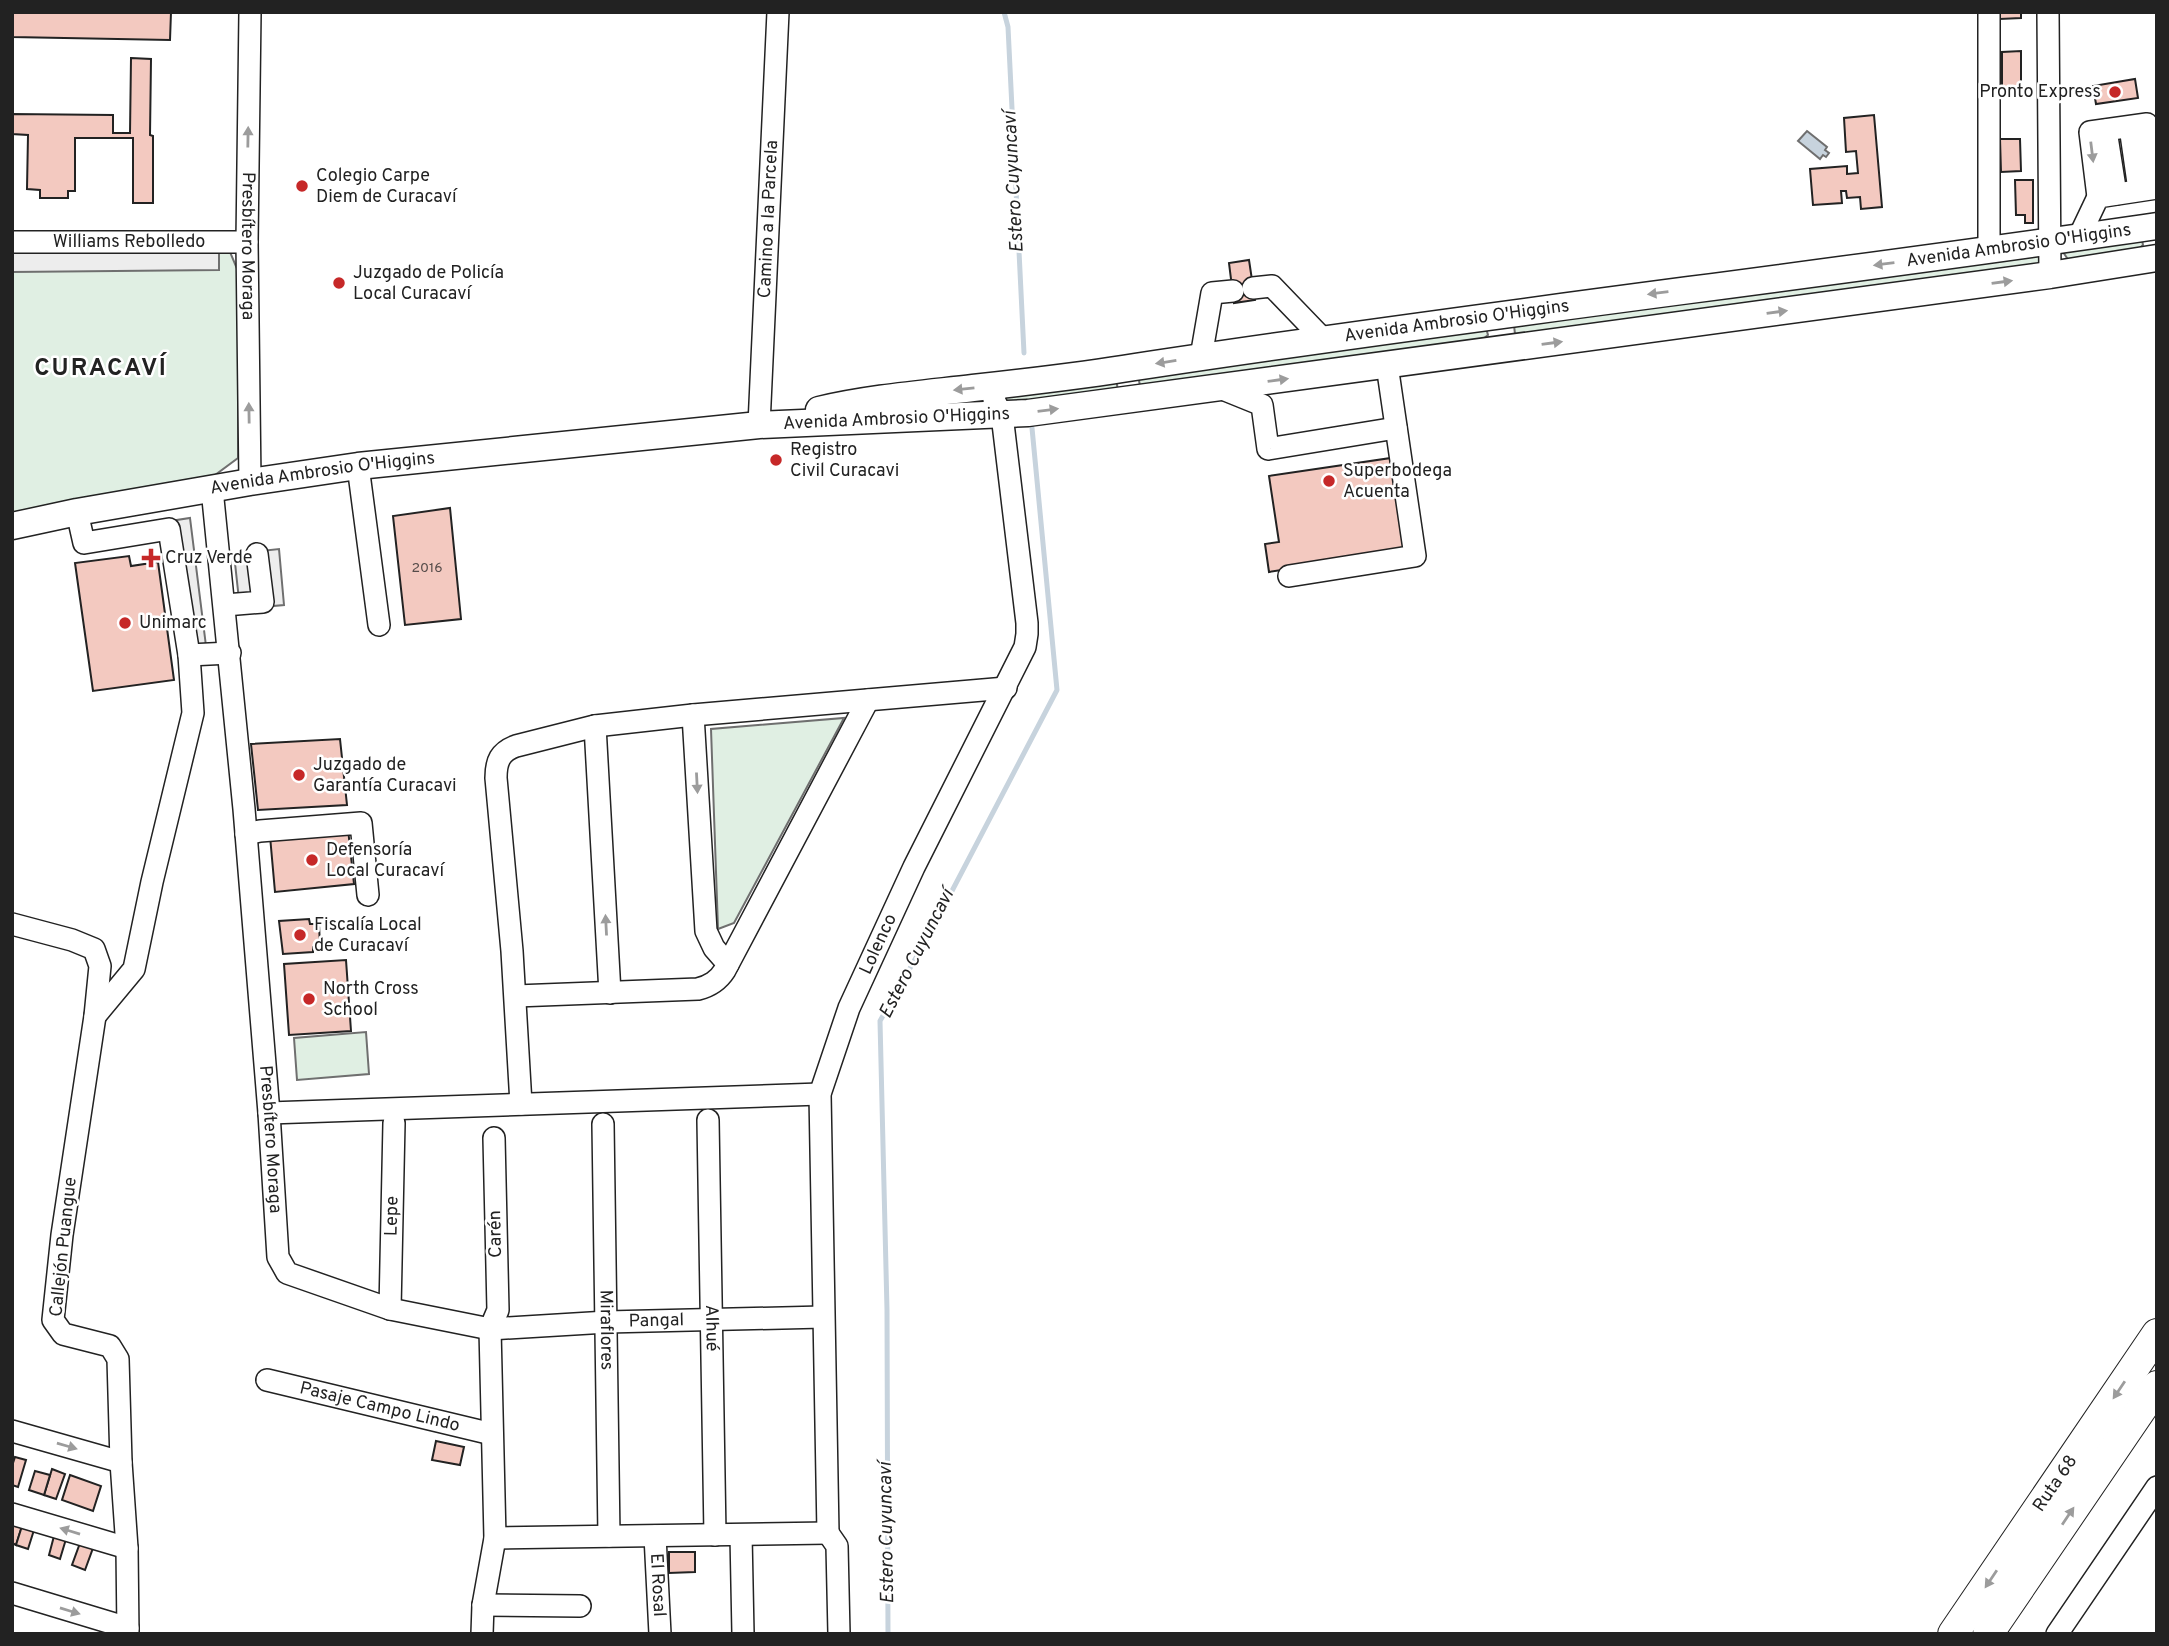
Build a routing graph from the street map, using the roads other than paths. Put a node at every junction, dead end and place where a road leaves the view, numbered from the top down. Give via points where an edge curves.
1 (250, 12) edge
2 (778, 12) edge
3 (1989, 12) edge
4 (2048, 12) edge
5 (2151, 188) edge
6 (2107, 196) junction
7 (2156, 227) edge
8 (2079, 237) junction
9 (12, 242) edge
10 (247, 242) junction
11 (2049, 242) junction
12 (1989, 250) junction
13 (2157, 258) edge
14 (1822, 272) junction
15 (2050, 275) junction
16 (1827, 306) junction
17 (1498, 314) junction
18 (1323, 340) junction
19 (1500, 350) junction
20 (1201, 357) junction
21 (1387, 365) junction
22 (1002, 385) junction
23 (1220, 388) junction
24 (1002, 415) junction
25 (759, 425) junction
26 (1396, 428) junction
27 (358, 466) junction
28 (250, 482) junction
29 (212, 489) junction
30 (77, 512) junction
31 (12, 526) edge
32 (257, 554) dead end
33 (1289, 576) dead end
34 (225, 605) junction
35 (379, 625) dead end
36 (230, 653) junction
37 (189, 655) junction
38 (1006, 688) junction
39 (868, 700) junction
40 (693, 715) junction
41 (595, 726) junction
42 (246, 834) junction
43 (368, 895) dead end
44 (12, 924) edge
45 (728, 964) junction
46 (610, 993) junction
47 (516, 996) junction
48 (94, 1016) junction
49 (820, 1094) junction
50 (521, 1104) junction
51 (269, 1113) junction
52 (708, 1120) dead end
53 (394, 1122) dead end
54 (603, 1124) dead end
55 (494, 1138) dead end
56 (390, 1309) junction
57 (823, 1317) junction
58 (712, 1320) junction
59 (607, 1322) junction
60 (490, 1329) junction
61 (2157, 1334) edge
62 (267, 1380) dead end
63 (2157, 1386) edge
64 (12, 1431) edge
65 (492, 1434) junction
66 (121, 1462) junction
67 (2157, 1487) edge
68 (12, 1514) edge
69 (828, 1533) junction
70 (715, 1535) junction
71 (741, 1535) junction
72 (609, 1536) junction
73 (655, 1536) junction
74 (495, 1538) junction
75 (127, 1548) junction
76 (12, 1593) edge
77 (484, 1605) junction
78 (580, 1606) dead end
79 (128, 1631) edge
80 (482, 1634) edge
81 (660, 1634) edge
82 (743, 1634) edge
83 (839, 1634) edge
84 (1953, 1634) edge
85 (1988, 1634) edge
86 (2057, 1634) edge

10 -> 1 street, Presbítero Moraga
2 - 25 street, Camino a la Parcela
3 - 12 street
4 - 11 street
5 - 6 street
5 - 6 street via 2147,124 2106,130
6 - 8 street
7 - 8 main road, Avenida Ambrosio O'Higgins
8 - 11 main road, Avenida Ambrosio O'Higgins
9 - 10 street, Williams Rebolledo
28 -> 10 street, Presbítero Moraga
11 - 12 main road, Avenida Ambrosio O'Higgins
11 - 15 street
12 -> 14 main road, Avenida Ambrosio O'Higgins
13 - 15 main road, Avenida Ambrosio O'Higgins
14 - 16 main road via 1815,293
14 -> 17 main road, Avenida Ambrosio O'Higgins
16 -> 15 main road, Avenida Ambrosio O'Higgins
19 -> 16 main road, Avenida Ambrosio O'Higgins
17 - 18 main road, Avenida Ambrosio O'Higgins
17 - 19 main road via 1508,330
18 - 20 main road, Avenida Ambrosio O'Higgins
18 - 20 street via 1272,286 1212,293
19 - 21 main road, Avenida Ambrosio O'Higgins
20 -> 22 main road, Avenida Ambrosio O'Higgins
23 -> 21 main road, Avenida Ambrosio O'Higgins
21 - 26 street
22 - 24 street, Lolenco via 994,400
22 -> 25 main road, Avenida Ambrosio O'Higgins via 860,401
24 -> 23 main road, Avenida Ambrosio O'Higgins
23 - 26 street via 1262,405 1268,449
24 - 25 main road, Avenida Ambrosio O'Higgins
24 - 38 street, Lolenco via 1027,634
25 - 27 main road, Avenida Ambrosio O'Higgins
26 - 33 street via 1415,556
27 - 28 main road, Avenida Ambrosio O'Higgins
27 - 35 street
28 - 29 main road, Avenida Ambrosio O'Higgins
29 - 30 main road, Avenida Ambrosio O'Higgins
29 - 34 street, Presbítero Moraga
30 - 31 main road, Avenida Ambrosio O'Higgins
30 - 37 street via 84,543 169,529
32 - 34 street via 263,602
34 - 36 street, Presbítero Moraga
36 - 37 street
36 - 42 street, Presbítero Moraga
37 - 48 street via 193,713 134,969
38 - 39 street
38 - 49 street, Lolenco via 914,867 849,1008
39 - 40 street
39 - 45 street
40 - 41 street
40 -> 45 street via 706,931
46 -> 41 street
41 - 47 street via 516,746 505,751 496,765
42 - 43 street via 361,823
42 - 51 street, Presbítero Moraga
44 - 48 street, Callejón Puangue via 94,949 100,966
45 - 46 street via 717,981 705,987
46 - 47 street
47 - 50 street
48 - 66 street, Callejón Puangue via 53,1320 63,1334 110,1346 117,1359
49 - 50 street
49 - 57 street, Lolenco
50 - 51 street
51 - 56 street, Presbítero Moraga via 278,1257 287,1273
52 - 58 street, Alhué
53 - 56 street, Lepe
54 - 59 street, Miraflores
55 - 60 street, Carén via 498,1310
56 - 60 street, Presbítero Moraga
57 - 58 street, Pangal
57 - 69 street, Lolenco
58 - 59 street, Pangal
58 - 70 street, Alhué
59 - 60 street, Pangal
59 - 72 street, Miraflores
60 - 65 street
61 -> 84 highway, Ruta 68
62 - 65 street, Pasaje Campo Lindo
85 -> 63 highway, Ruta 68
64 -> 66 street
65 - 74 street
66 - 75 street, Callejón Puangue
67 - 86 street
75 -> 68 street
69 - 71 street
69 - 83 street, Lolenco via 836,1546
70 - 71 street
70 - 73 street
71 - 82 street
72 - 73 street
72 - 74 street
73 - 81 street, El Rosal
74 - 77 street
75 - 79 street, Callejón Puangue
76 -> 79 street
77 - 78 street
77 - 80 street

